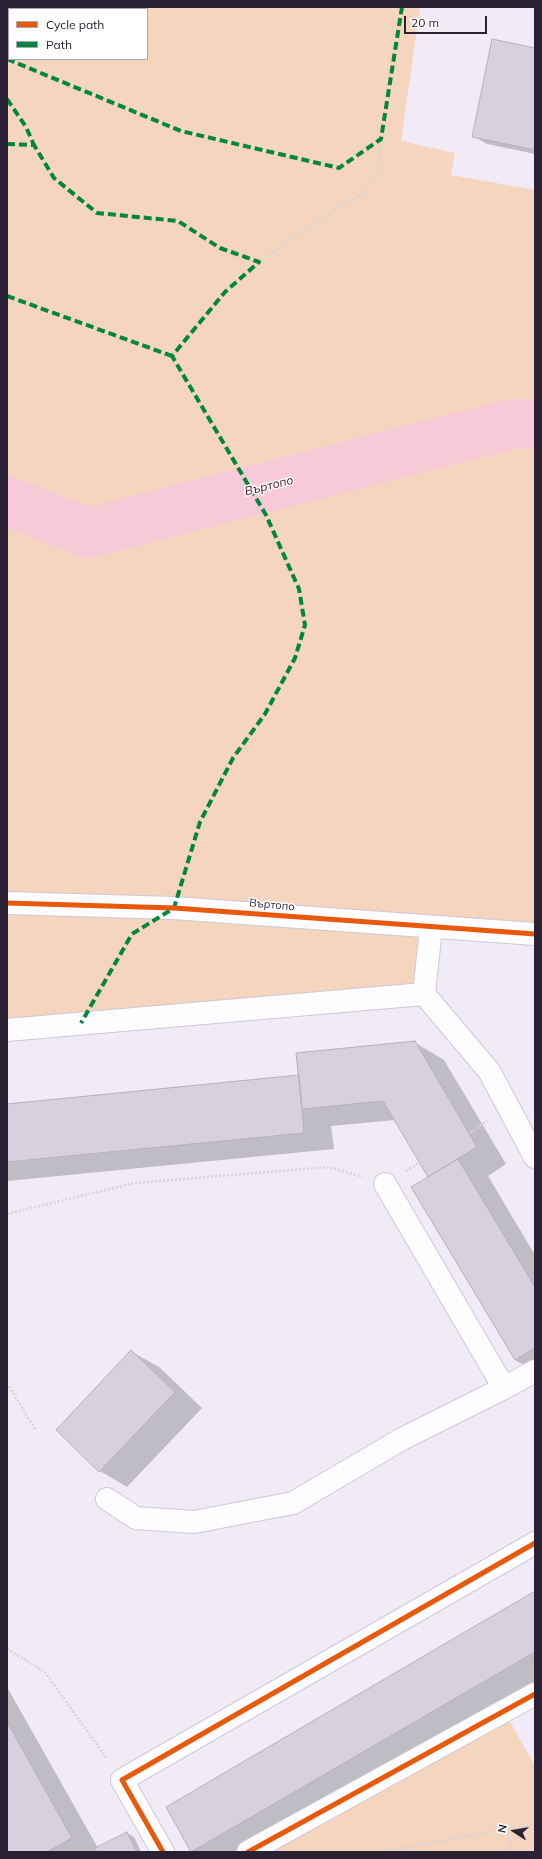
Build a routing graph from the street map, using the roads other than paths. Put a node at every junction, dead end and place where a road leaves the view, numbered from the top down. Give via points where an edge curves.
1 (7, 903) edge
2 (431, 928) junction
3 (535, 934) edge
4 (424, 994) junction
5 (7, 1030) edge
6 (535, 1157) edge
7 (385, 1184) road end
8 (535, 1370) edge
9 (504, 1388) junction
10 (107, 1499) dead end
11 (535, 1544) edge
12 (535, 1694) edge
13 (163, 1852) edge
14 (248, 1852) edge

1 - 2 street, Въртопо via 174,908
2 - 3 street, Въртопо
2 - 4 street
4 - 5 street
4 - 6 street via 489,1071
7 - 9 street
8 - 9 street
9 - 10 street via 402,1439 293,1503 194,1522 136,1518
11 - 13 street via 122,1780
12 - 14 street

